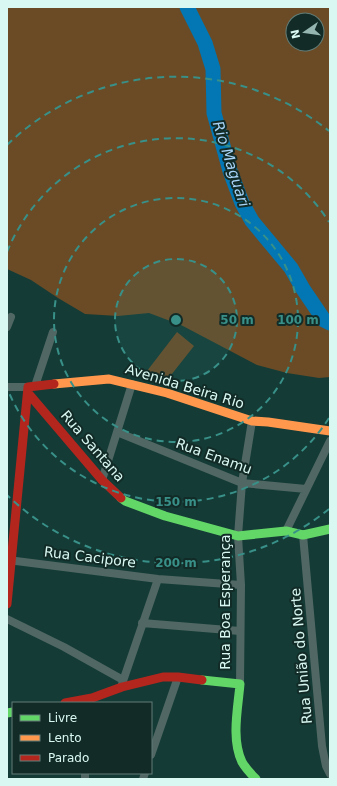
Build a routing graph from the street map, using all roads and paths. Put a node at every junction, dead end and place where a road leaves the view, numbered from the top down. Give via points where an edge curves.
1 (11, 317) dead end
2 (7, 327) edge
3 (53, 332) dead end
4 (132, 384) junction
5 (7, 387) edge
6 (30, 389) junction
7 (252, 421) junction
8 (330, 431) edge
9 (117, 432) junction
10 (330, 442) edge
11 (102, 480) junction
12 (242, 483) junction
13 (306, 490) junction
14 (330, 529) edge
15 (286, 531) junction
16 (303, 535) junction
17 (238, 536) junction
18 (9, 560) edge
19 (158, 579) junction
20 (241, 584) junction
21 (7, 604) edge
22 (7, 619) edge
23 (142, 623) junction
24 (240, 631) junction
25 (178, 677) junction
26 (123, 683) junction
27 (240, 684) junction
28 (82, 701) edge
29 (152, 752) edge
30 (330, 774) edge
31 (256, 779) edge

1 - 2 street
3 - 6 street
4 - 6 street, Avenida Beira Rio via 109,379
4 - 7 street, Avenida Beira Rio
4 - 9 street
5 - 6 street, Avenida Beira Rio
6 - 11 street, Rua Santana
6 - 18 street
7 - 8 street, Avenida Beira Rio
7 - 12 street, Rua Boa Esperança
9 - 11 street
9 - 12 street, Rua Enamu
10 - 13 street
11 - 17 street, Rua Santana via 126,500 165,516
12 - 13 street, Rua Enamu
12 - 17 street, Rua Boa Esperança
13 - 15 street
14 - 16 street, Rua Santana
15 - 16 street, Rua Santana
15 - 17 street, Rua Santana
16 - 30 street, Rua União do Norte via 322,746
17 - 20 street, Rua Boa Esperança
18 - 19 street, Rua Cacipore
18 - 21 street
19 - 20 street, Rua Cacipore
19 - 23 street
20 - 24 street, Rua Boa Esperança
22 - 26 street via 64,647
23 - 24 street
23 - 26 street
24 - 27 street, Rua Boa Esperança
25 - 26 street
25 - 27 street
25 - 29 street
26 - 28 street
27 - 31 street, Rua Boa Esperança via 237,736 239,750 246,768

